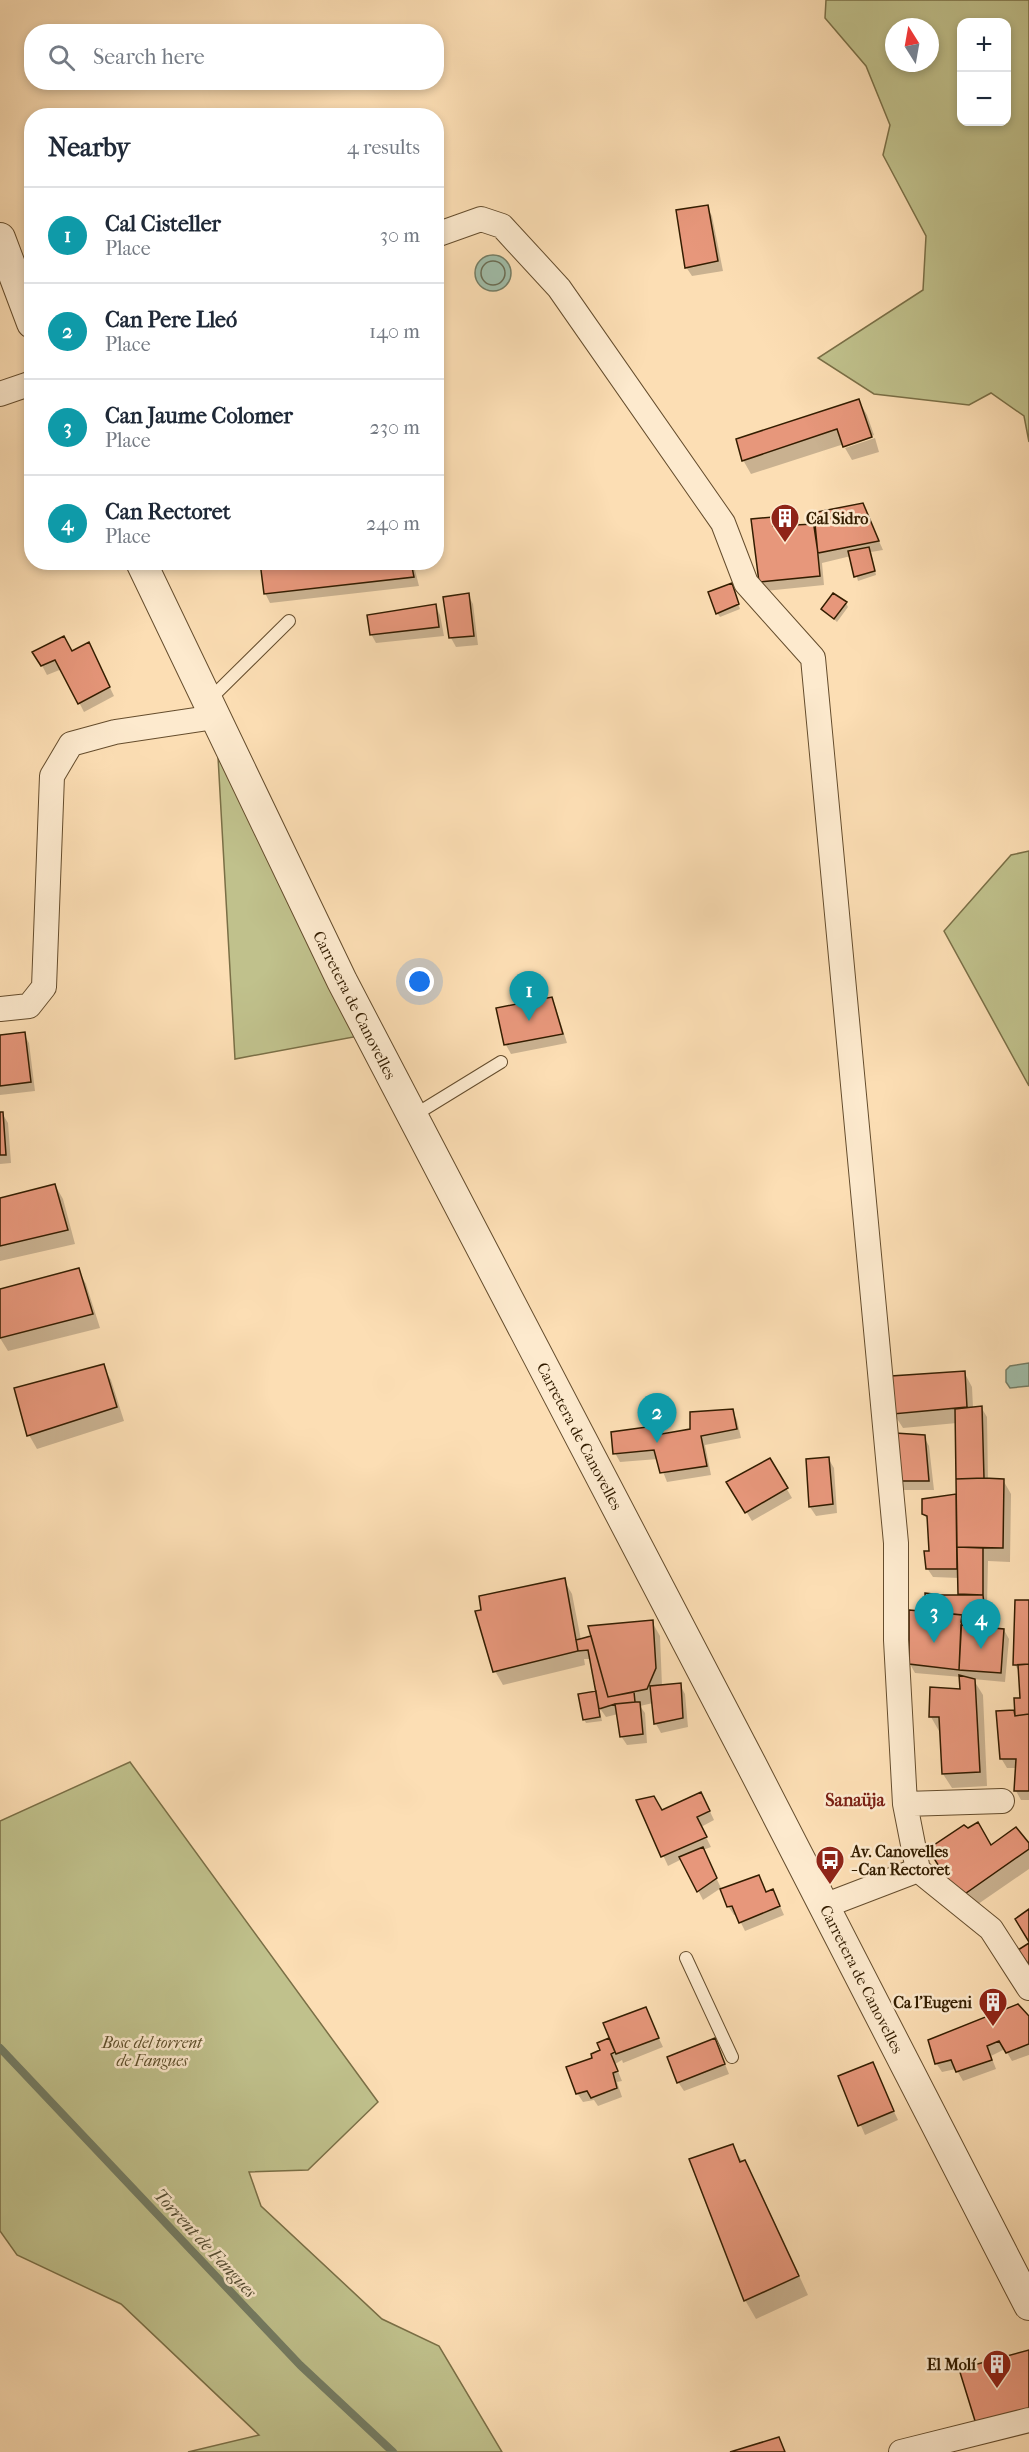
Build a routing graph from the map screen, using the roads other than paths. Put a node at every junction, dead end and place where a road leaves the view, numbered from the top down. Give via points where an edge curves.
1 (444, 232) edge
2 (0, 238) edge
3 (24, 301) edge
4 (24, 386) edge
5 (0, 394) edge
6 (145, 570) edge
7 (289, 621) dead end
8 (211, 709) junction
9 (0, 1009) edge
10 (501, 1062) dead end
11 (412, 1116) junction
12 (1002, 1801) dead end
13 (905, 1804) junction
14 (918, 1870) junction
15 (824, 1906) junction
16 (686, 1958) dead end
17 (1029, 1988) edge
18 (732, 2057) dead end
19 (1029, 2305) edge
20 (1029, 2420) edge
21 (917, 2450) edge

1 - 13 street via 481,219 502,226 559,288 723,523 746,584 813,658 895,1531
2 - 3 street
4 - 5 street
6 - 8 street, Carretera de Canovelles
7 - 8 lane
8 - 9 street via 71,744 52,776 44,987 29,1006
8 - 11 street, Carretera de Canovelles
10 - 11 lane
11 - 15 street, Carretera de Canovelles
12 - 13 street
13 - 14 street
14 - 15 street
14 - 17 street via 991,1929
15 - 19 street, Carretera de Canovelles
16 - 18 lane
20 - 21 street

